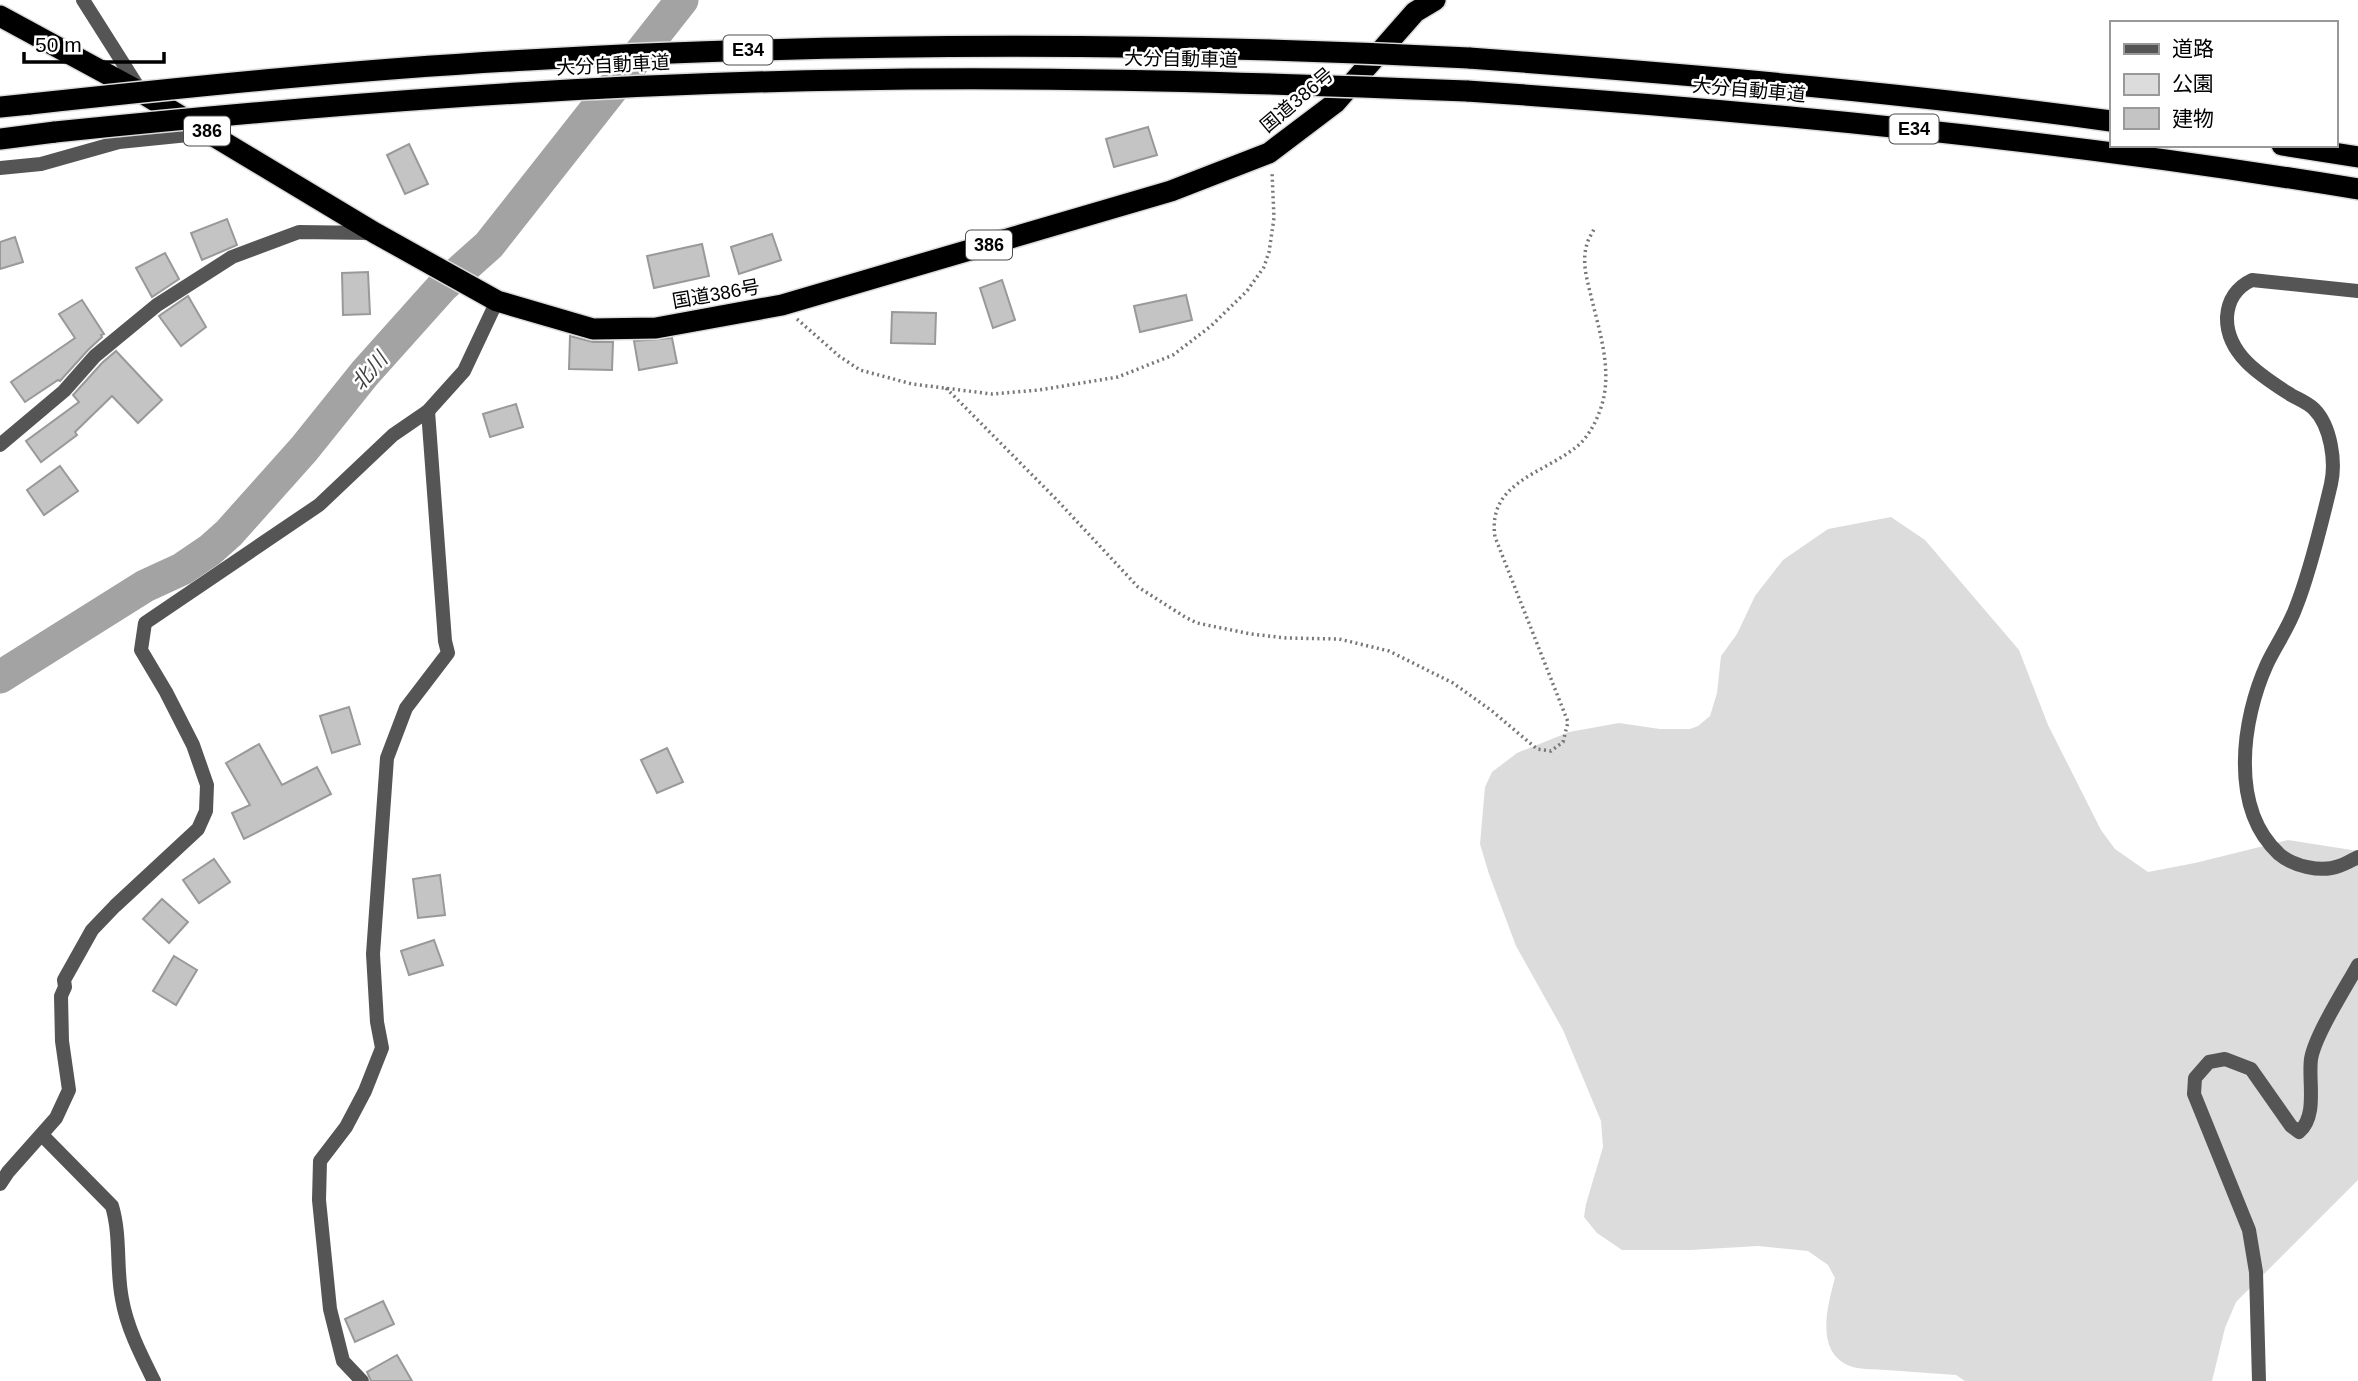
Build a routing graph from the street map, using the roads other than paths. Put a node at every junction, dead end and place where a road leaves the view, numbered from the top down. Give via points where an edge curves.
1 (83, 0) edge
2 (1434, 0) edge
3 (0, 16) edge
4 (142, 93) junction
5 (0, 107) edge
6 (2110, 121) edge
7 (209, 132) junction
8 (0, 139) edge
9 (2295, 147) edge
10 (2358, 157) edge
11 (0, 168) edge
12 (2358, 189) edge
13 (375, 233) junction
14 (2358, 291) edge
15 (490, 297) junction
16 (428, 411) junction
17 (0, 445) edge
18 (2358, 857) edge
19 (2358, 965) edge
20 (42, 1135) junction
21 (0, 1184) edge
22 (154, 1381) edge
23 (362, 1381) edge
24 (2259, 1381) edge

1 - 4 street
2 - 15 highway, 国道386号 / 386 via 1415,12 1335,103 1269,153 1171,191 782,305 656,328 593,329
3 - 4 highway, 国道386号 / 386
4 - 7 highway, 国道386号 / 386
5 - 6 highway, 大分自動車道 / E34, bridge via 380,69 841,47 998,45 1317,50 1469,58 1809,85
7 - 11 street via 119,142 41,164
7 - 13 highway, 国道386号 / 386
8 - 12 highway, 大分自動車道 / E34, bridge via 230,114 524,92 728,83 1185,82 1467,91 1653,104 1981,136
9 - 10 highway
13 - 15 highway, 国道386号 / 386
13 - 17 street via 299,232 232,257 157,304
14 - 18 street via 2252,280 2241,285 2227,306 2227,328 2235,350 2262,376 2314,409 2332,451 2332,481 2296,608 2266,665 2250,711 2244,758 2254,815 2269,844 2288,861 2319,869
15 - 16 street via 464,372
16 - 20 street via 393,435 319,505 145,623 141,650 192,745 206,785 206,811 198,829 92,930 64,979 62,1041 69,1090
16 - 23 street via 448,653 406,708 387,758 373,954 382,1048 346,1127 320,1161 330,1309 343,1361
19 - 24 street via 2311,1057 2311,1103 2306,1127 2299,1132 2251,1069 2225,1059 2209,1062 2195,1078 2194,1094 2249,1230 2256,1272
20 - 21 street
20 - 22 street via 112,1206 122,1300

